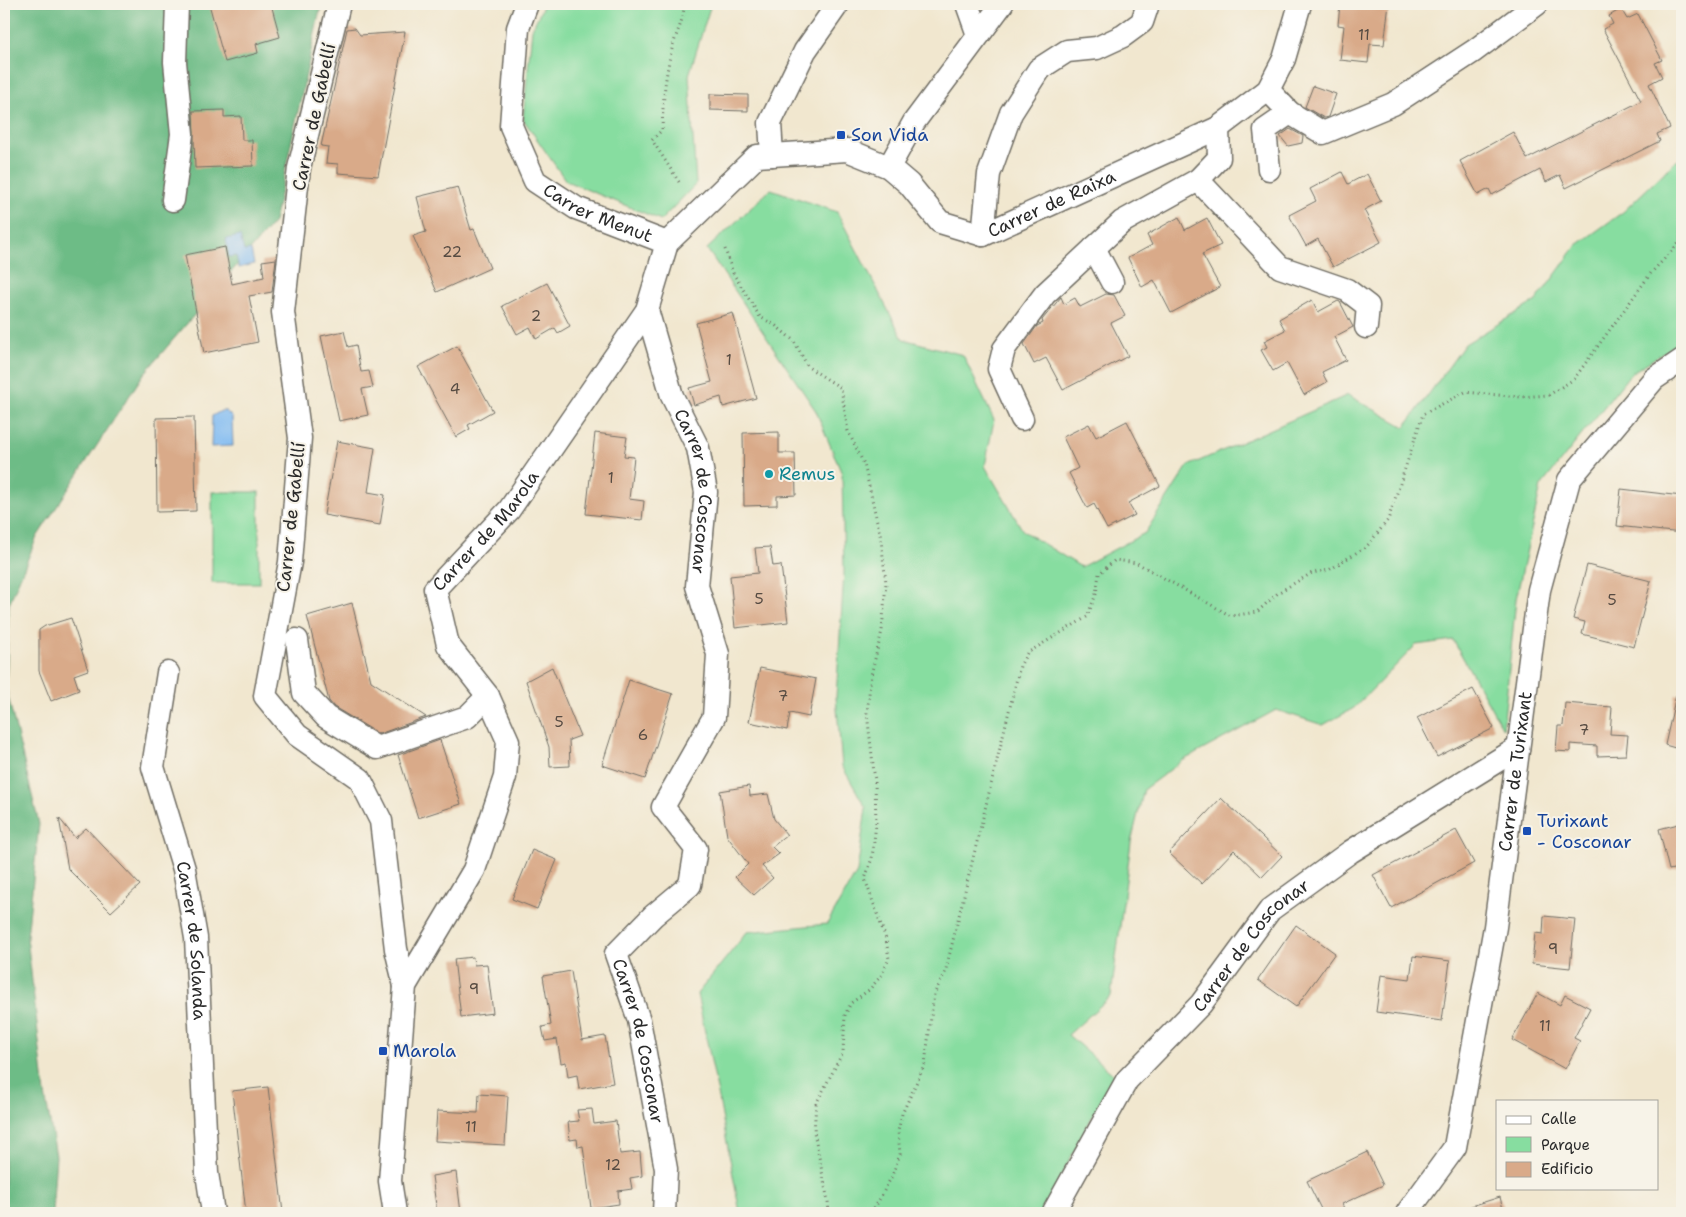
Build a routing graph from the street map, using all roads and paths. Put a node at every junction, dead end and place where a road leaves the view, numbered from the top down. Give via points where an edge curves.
1 (177, 4) edge
2 (339, 4) edge
3 (527, 4) edge
4 (684, 4) edge
5 (838, 4) edge
6 (967, 4) edge
7 (1002, 4) edge
8 (1148, 4) edge
9 (1300, 4) edge
10 (1537, 4) edge
11 (978, 35) junction
12 (1268, 90) junction
13 (1290, 113) junction
14 (1218, 128) junction
15 (772, 155) junction
16 (889, 167) junction
17 (1269, 169) dead end
18 (1198, 180) junction
19 (679, 182) dead end
20 (173, 200) dead end
21 (983, 235) junction
22 (1682, 240) edge
23 (667, 244) junction
24 (1094, 248) junction
25 (725, 249) dead end
26 (1112, 282) dead end
27 (647, 310) junction
28 (1366, 327) dead end
29 (1682, 360) edge
30 (1022, 419) dead end
31 (297, 640) dead end
32 (168, 673) dead end
33 (488, 696) junction
34 (1518, 748) junction
35 (405, 986) junction
36 (213, 1213) edge
37 (395, 1213) edge
38 (664, 1213) edge
39 (828, 1213) edge
40 (872, 1213) edge
41 (1053, 1213) edge
42 (1407, 1213) edge

1 - 20 street via 175,62 182,134
2 - 35 street, Carrer de Gabellí via 299,168 283,312 300,438 290,562 266,696 297,735 360,779 380,821 396,949
3 - 23 street, Carrer Menut via 518,28 511,126 535,182 576,208
4 - 19 path via 684,17 672,47 664,90 662,130 652,140
5 - 15 street via 805,51 770,123
6 - 11 street
7 - 11 street
8 - 21 street via 1142,22 1123,36 1097,48 1067,51 1039,69 1011,113 989,174
9 - 12 street, Carrer de Raixa via 1284,60
10 - 13 street via 1474,51 1393,104 1323,133
11 - 16 street via 914,122
12 - 13 street
12 - 14 street, Carrer de Raixa
13 - 17 street via 1266,130
14 - 18 street via 1219,158
14 - 21 street, Carrer de Raixa
15 - 16 street, Carrer de Raixa via 848,150
15 - 23 street, Carrer de Raixa via 757,156
16 - 21 street, Carrer de Raixa via 909,184 940,222
18 - 24 street via 1122,222
18 - 28 street via 1280,267 1348,290 1368,306
22 - 40 path via 1651,273 1574,379 1549,395 1520,397 1465,392 1423,414 1388,520 1367,546 1329,570 1312,573 1279,592 1257,612 1231,616 1137,563 1115,560 1099,574 1087,617 1028,653 1020,666 945,973 934,994 925,1064 902,1114 898,1132 900,1154
23 - 27 street, Carrer de Marola
24 - 26 street
24 - 30 street via 1045,294 1004,349 999,369
25 - 39 path via 733,274 760,318 794,340 808,367 841,388 848,431 864,464 881,539 886,583 882,631 871,675 867,713 876,824 872,858 865,879 886,938 888,959 881,976 870,990 851,1003 845,1015 843,1052 816,1104 814,1132
27 - 33 street, Carrer de Marola via 509,510 435,589 448,645
27 - 38 street, Carrer de Cosconar via 672,396 698,448 706,492 697,586 718,654 714,717 663,807 696,849 690,885 653,916 616,954 640,1020 666,1169
29 - 34 street, Carrer de Turixant via 1654,379 1569,480 1539,590
31 - 33 street via 304,693 326,717 377,748 467,717
32 - 36 street, Carrer de Solanda via 153,766 184,869 196,938 206,1154
33 - 35 street, Carrer de Marola via 508,741 505,777 474,870
34 - 41 street, Carrer de Cosconar via 1350,852 1270,910 1201,1004 1127,1080
34 - 42 street, Carrer de Turixant via 1495,926 1455,1147
35 - 37 street, Carrer de Marola via 390,1181

